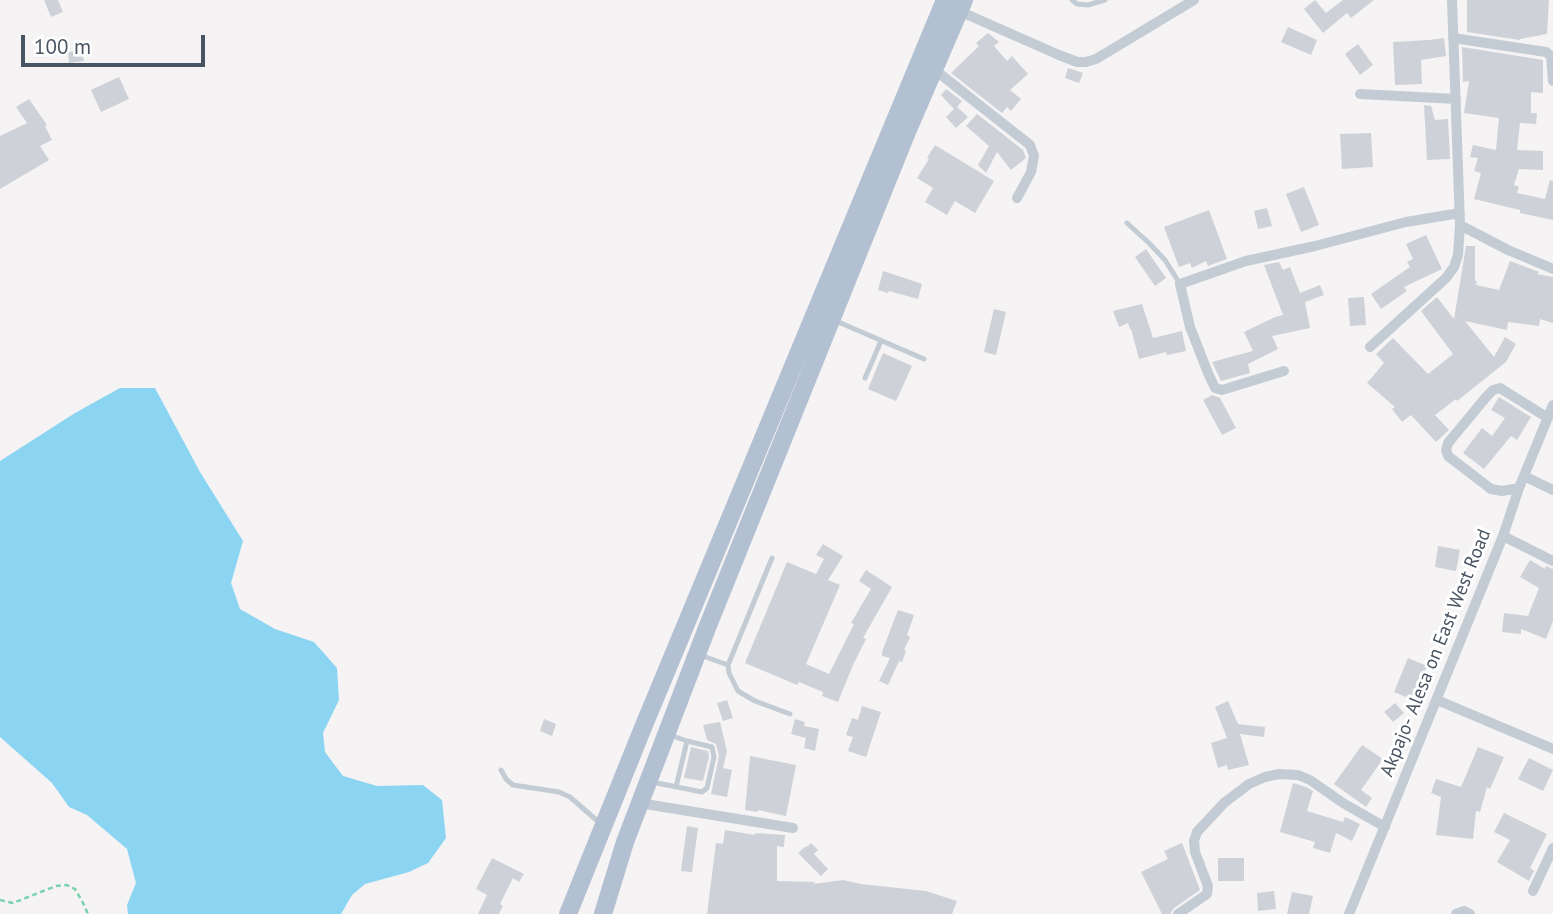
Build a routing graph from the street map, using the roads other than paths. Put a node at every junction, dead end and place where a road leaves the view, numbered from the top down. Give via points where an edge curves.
1 (1072, 0) edge
2 (1105, 0) edge
3 (1194, 0) edge
4 (1452, 0) edge
5 (956, 4) edge
6 (1453, 38) junction
7 (935, 70) junction
8 (1553, 81) edge
9 (1360, 94) dead end
10 (1456, 99) junction
11 (1017, 198) dead end
12 (1460, 213) junction
13 (1127, 223) dead end
14 (1460, 225) junction
15 (1553, 269) edge
16 (1180, 284) junction
17 (833, 320) junction
18 (881, 341) junction
19 (1370, 347) dead end
20 (924, 359) dead end
21 (1284, 371) dead end
22 (865, 378) dead end
23 (1553, 405) edge
24 (1548, 418) junction
25 (1524, 475) junction
26 (1518, 488) junction
27 (1553, 490) edge
28 (1503, 536) junction
29 (772, 558) dead end
30 (1553, 561) edge
31 (697, 654) junction
32 (728, 665) junction
33 (1437, 700) junction
34 (790, 714) dead end
35 (667, 734) junction
36 (687, 741) junction
37 (1553, 749) edge
38 (501, 770) dead end
39 (648, 781) junction
40 (676, 787) junction
41 (639, 803) junction
42 (603, 826) junction
43 (1385, 827) junction
44 (793, 828) dead end
45 (1553, 848) edge
46 (1533, 891) dead end
47 (568, 914) edge
48 (603, 914) edge
49 (1178, 914) edge
50 (1349, 914) edge
51 (1456, 914) edge
52 (1470, 914) edge

1 - 2 lane via 1088,5
3 - 5 street via 1086,62 1059,55
4 - 6 street
5 - 7 main road
5 - 42 main road
6 - 8 street via 1546,52 1551,56
6 - 10 street
7 - 11 street via 1030,145 1034,156 1031,172
7 - 17 main road
9 - 10 street
10 - 12 street
12 - 14 street
12 - 16 street via 1246,261
13 - 16 lane via 1165,260
14 - 15 street
14 - 19 street via 1458,255 1446,278
16 - 21 street via 1190,327 1215,388 1222,390
17 - 18 lane
17 - 31 main road
18 - 20 lane
18 - 22 lane
23 - 24 street, Akpajo- Alesa on East West Road
24 - 25 street, Akpajo- Alesa on East West Road
24 - 26 street via 1500,388 1487,396 1448,443 1448,456 1490,489
25 - 26 street, Akpajo- Alesa on East West Road
25 - 27 street
26 - 28 street, Akpajo- Alesa on East West Road
28 - 30 street
28 - 33 street, Akpajo- Alesa on East West Road
29 - 32 lane
31 - 32 lane
31 - 35 main road
32 - 34 lane via 738,691
33 - 37 street
33 - 43 street, Akpajo- Alesa on East West Road
35 - 36 lane
35 - 39 main road
36 - 40 lane
36 - 40 lane via 712,747 707,788 702,792
38 - 42 lane via 513,785 570,797
39 - 40 lane
39 - 41 main road
41 - 44 street
41 - 48 main road
42 - 47 main road
43 - 49 street via 1298,775 1265,777 1224,803 1197,832 1195,852 1207,894
43 - 50 street, Akpajo- Alesa on East West Road
45 - 46 street
51 - 52 street

